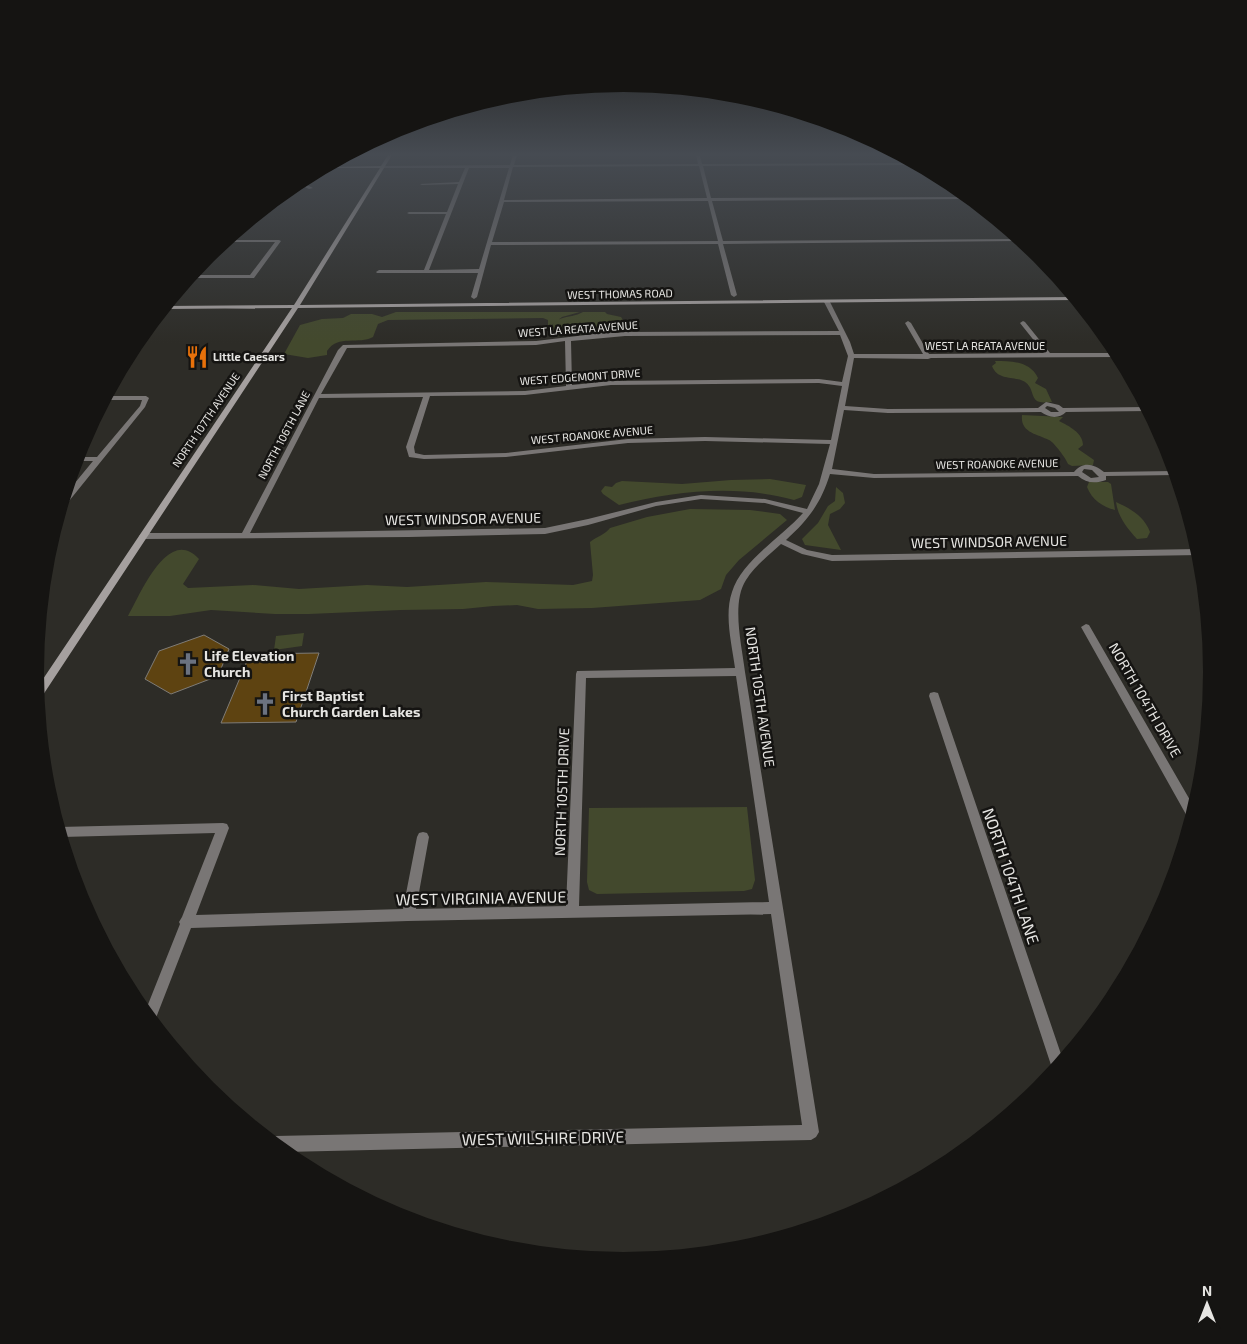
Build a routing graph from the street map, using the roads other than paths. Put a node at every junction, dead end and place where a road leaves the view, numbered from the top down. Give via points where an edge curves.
1 (351, 218) edge
2 (447, 218) edge
3 (496, 218) edge
4 (714, 218) edge
5 (1010, 240) edge
6 (236, 241) edge
7 (720, 242) junction
8 (489, 244) junction
9 (482, 271) junction
10 (379, 272) dead end
11 (426, 272) junction
12 (199, 278) edge
13 (734, 295) dead end
14 (474, 298) dead end
15 (1067, 299) edge
16 (826, 302) junction
17 (296, 307) junction
18 (173, 308) edge
19 (908, 323) dead end
20 (1023, 323) dead end
21 (842, 333) junction
22 (568, 340) junction
23 (345, 346) joint
24 (1109, 355) edge
25 (851, 356) junction
26 (1049, 356) junction
27 (928, 357) junction
28 (844, 384) junction
29 (569, 388) junction
30 (427, 394) junction
31 (318, 396) junction
32 (113, 398) edge
33 (841, 408) junction
34 (1140, 409) edge
35 (833, 442) junction
36 (85, 459) edge
37 (98, 459) junction
38 (826, 471) junction
39 (1167, 473) edge
40 (1079, 474) junction
41 (1102, 474) junction
42 (74, 489) edge
43 (808, 512) junction
44 (143, 536) junction
45 (244, 536) junction
46 (782, 541) junction
47 (1190, 552) edge
48 (1086, 627) dead end
49 (740, 672) junction
50 (44, 684) edge
51 (934, 696) dead end
52 (1187, 805) edge
53 (67, 832) edge
54 (424, 837) dead end
55 (777, 908) junction
56 (572, 912) junction
57 (408, 915) junction
58 (185, 922) junction
59 (153, 1010) edge
60 (1055, 1058) edge
61 (811, 1132) joint
62 (287, 1144) edge

1 - 17 main road, NORTH 107TH AVENUE
2 - 11 street
3 - 8 street
4 - 7 street
5 - 7 street
6 - 12 street via 279,240 252,277
7 - 8 street
7 - 13 street
8 - 9 street
9 - 11 street
9 - 14 street
10 - 11 street
15 - 16 main road, WEST THOMAS ROAD
16 - 17 main road, WEST THOMAS ROAD
16 - 21 street
17 - 18 main road, WEST THOMAS ROAD
17 - 44 main road, NORTH 107TH AVENUE
19 - 27 street
20 - 26 street
21 - 22 street, WEST LA REATA AVENUE via 617,335
21 - 25 street
22 - 23 street, WEST LA REATA AVENUE
22 - 29 street
23 - 31 street, NORTH 106TH LANE
24 - 26 street, WEST LA REATA AVENUE
25 - 27 street, WEST LA REATA AVENUE
25 - 28 street, NORTH 105TH AVENUE
26 - 27 street, WEST LA REATA AVENUE
28 - 29 street, WEST EDGEMONT DRIVE via 819,381 611,383
28 - 33 street, NORTH 105TH AVENUE
29 - 30 street, WEST EDGEMONT DRIVE via 525,393
30 - 31 street, WEST EDGEMONT DRIVE
30 - 35 street, WEST ROANOKE AVENUE via 410,447 412,455 424,457 506,455 628,441
31 - 45 street, NORTH 106TH LANE
32 - 37 street via 146,398 143,406
33 - 34 street via 1042,410 1056,415 1062,414 1063,410
33 - 35 street, NORTH 105TH AVENUE
35 - 38 street, NORTH 105TH AVENUE
36 - 37 street
37 - 42 street
38 - 40 street, WEST ROANOKE AVENUE via 874,476
38 - 43 street, NORTH 105TH AVENUE
39 - 41 street
40 - 41 street via 1089,480 1103,478
40 - 41 street via 1080,468 1086,467
43 - 45 street, WEST WINDSOR AVENUE via 765,502 700,497 656,504 544,531
43 - 46 street, NORTH 105TH AVENUE
44 - 45 street, WEST WINDSOR AVENUE
44 - 50 main road, NORTH 107TH AVENUE
46 - 47 street, WEST WINDSOR AVENUE via 804,552 832,558
46 - 49 street, NORTH 105TH AVENUE via 742,578 736,593
48 - 52 street, NORTH 104TH DRIVE
49 - 55 street, NORTH 105TH AVENUE
49 - 56 street, NORTH 105TH DRIVE via 581,674
51 - 60 street, NORTH 104TH LANE
53 - 58 street via 223,828
54 - 57 street
55 - 56 street, WEST VIRGINIA AVENUE
55 - 61 street, NORTH 105TH AVENUE
56 - 57 street, WEST VIRGINIA AVENUE
57 - 58 street, WEST VIRGINIA AVENUE
58 - 59 street
61 - 62 street, WEST WILSHIRE DRIVE

